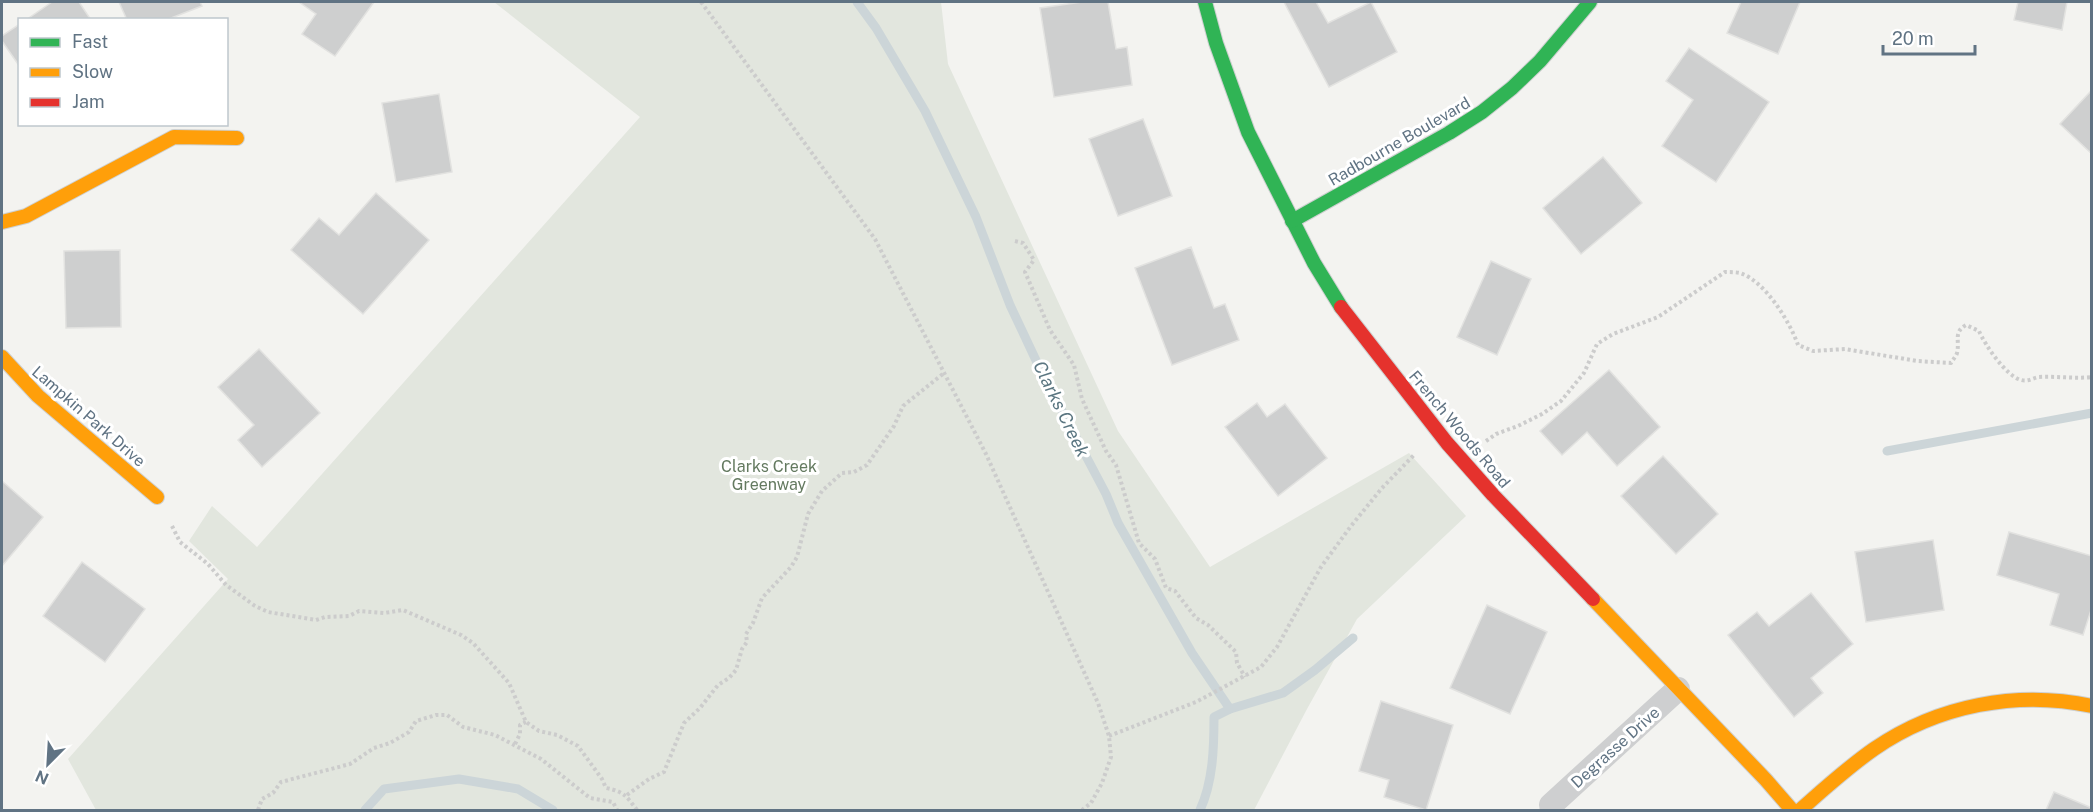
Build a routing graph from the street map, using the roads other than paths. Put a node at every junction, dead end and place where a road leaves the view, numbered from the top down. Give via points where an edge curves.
1 (1205, 2) edge
2 (1590, 2) edge
3 (237, 138) dead end
4 (1292, 221) junction
5 (2, 222) edge
6 (2, 357) edge
7 (157, 497) road end
8 (1678, 689) junction
9 (2091, 706) edge
10 (1551, 804) dead end
11 (1792, 810) edge
12 (1800, 810) edge

1 - 4 street, French Woods Road via 1248,132
2 - 4 street, Radbourne Boulevard via 1557,45 1484,111
3 - 5 street via 174,137 26,216
4 - 8 street, French Woods Road via 1337,301 1437,430 1493,495
6 - 7 street, Lampkin Park Drive via 38,396
8 - 10 street, Degrasse Drive
8 - 11 street, French Woods Road
9 - 12 street via 2034,699 1958,710 1887,741

